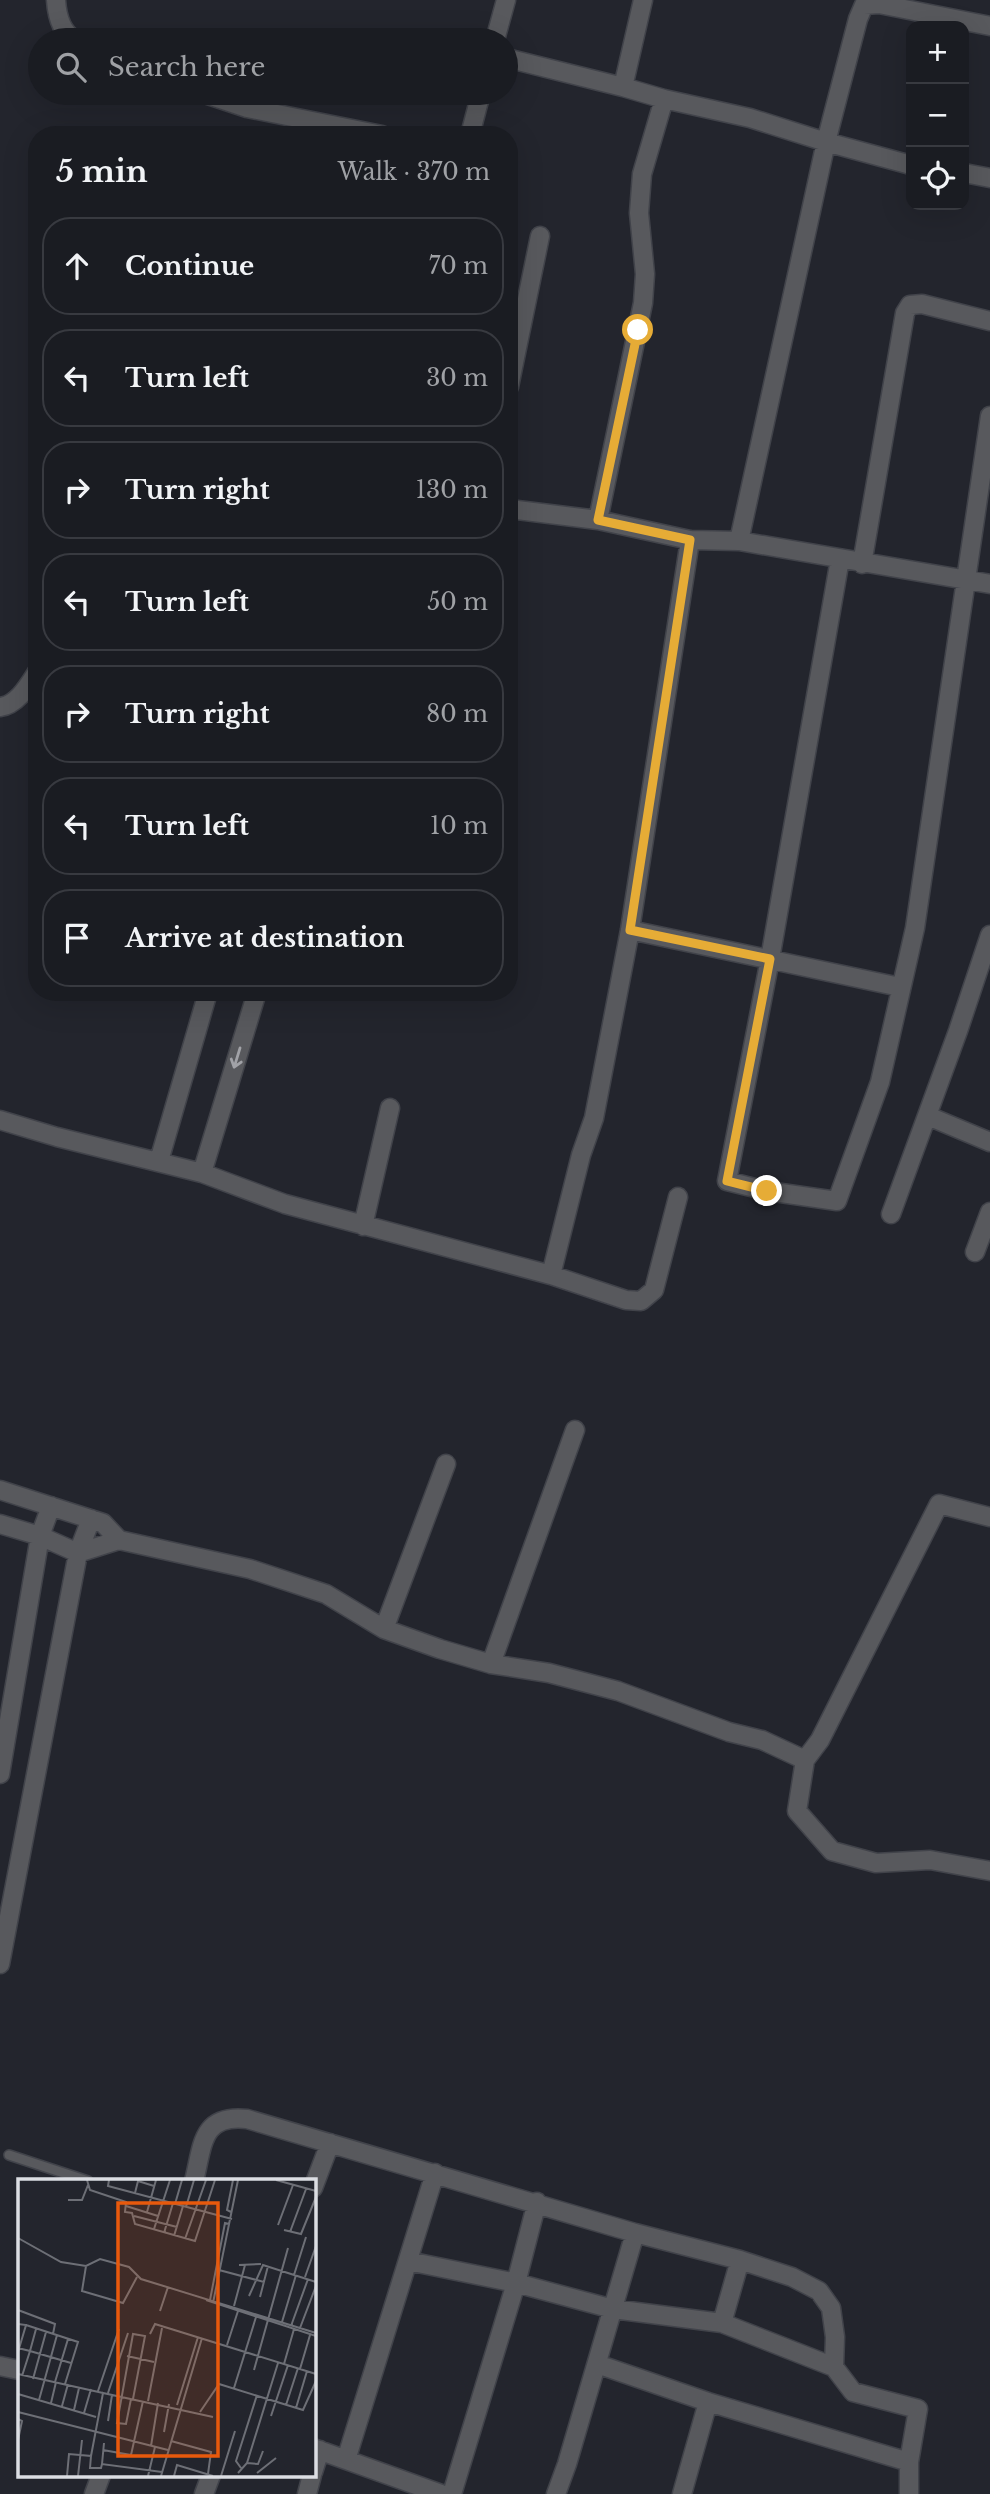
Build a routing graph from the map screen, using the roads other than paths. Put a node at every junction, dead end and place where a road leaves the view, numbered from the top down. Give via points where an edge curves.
1 (56, 0) edge
2 (506, 0) edge
3 (643, 0) edge
4 (990, 26) edge
5 (63, 28) edge
6 (498, 28) edge
7 (518, 61) edge
8 (623, 86) junction
9 (664, 99) junction
10 (238, 105) edge
11 (478, 105) edge
12 (337, 126) edge
13 (472, 126) edge
14 (826, 142) junction
15 (906, 164) edge
16 (969, 174) edge
17 (990, 178) edge
18 (540, 236) dead end
19 (990, 321) edge
20 (518, 343) edge
21 (990, 416) edge
22 (518, 510) edge
23 (598, 520) junction
24 (690, 540) junction
25 (739, 541) junction
26 (840, 559) junction
27 (862, 564) junction
28 (966, 580) junction
29 (990, 584) edge
30 (28, 686) edge
31 (0, 707) edge
32 (630, 930) junction
33 (990, 935) edge
34 (770, 959) junction
35 (900, 986) junction
36 (205, 1001) edge
37 (254, 1001) edge
38 (390, 1108) dead end
39 (928, 1116) junction
40 (0, 1120) edge
41 (990, 1142) edge
42 (159, 1161) junction
43 (202, 1172) junction
44 (678, 1197) dead end
45 (990, 1212) edge
46 (891, 1214) dead end
47 (363, 1226) junction
48 (975, 1252) dead end
49 (551, 1275) junction
50 (575, 1430) dead end
51 (446, 1464) dead end
52 (0, 1490) edge
53 (51, 1506) junction
54 (990, 1517) edge
55 (91, 1519) junction
56 (0, 1524) edge
57 (40, 1536) junction
58 (119, 1540) junction
59 (78, 1553) junction
60 (384, 1629) junction
61 (491, 1664) junction
62 (805, 1760) junction
63 (0, 1774) edge
64 (990, 1871) edge
65 (0, 1964) edge
66 (330, 2143) junction
67 (9, 2155) dead end
68 (435, 2173) junction
69 (82, 2179) edge
70 (194, 2179) edge
71 (315, 2183) edge
72 (537, 2202) junction
73 (635, 2233) junction
74 (740, 2260) junction
75 (408, 2261) junction
76 (516, 2283) junction
77 (613, 2309) junction
78 (722, 2323) junction
79 (597, 2364) junction
80 (0, 2366) edge
81 (834, 2367) junction
82 (18, 2370) edge
83 (708, 2402) junction
84 (316, 2449) edge
85 (346, 2460) junction
86 (909, 2462) junction
87 (101, 2476) edge
88 (211, 2476) edge
89 (312, 2476) edge
90 (431, 2492) edge
91 (94, 2494) edge
92 (204, 2494) edge
93 (307, 2494) edge
94 (452, 2494) edge
95 (556, 2494) edge
96 (682, 2494) edge
97 (909, 2494) edge

1 - 5 street
2 - 6 street
3 - 8 street
4 - 14 street via 864,5
7 - 8 street
8 - 9 street
9 - 14 street via 750,118
9 - 23 street via 642,174 643,303
10 - 12 street
11 - 13 street
14 - 15 street
14 - 25 street
16 - 17 street
18 - 20 street
19 - 27 street via 922,304 910,305 905,313
21 - 28 street
22 - 23 street
23 - 24 street
24 - 25 street
24 - 32 street
25 - 26 street
26 - 27 street
26 - 34 street
27 - 28 street
28 - 29 street
28 - 35 street via 915,928
30 - 31 street via 8,706
32 - 34 street
32 - 49 street via 594,1118
33 - 39 street
34 - 35 street
34 - 35 street via 727,1181 767,1191 837,1201 880,1082
36 - 42 street
37 -> 43 street
38 - 47 street
39 - 41 street
39 - 46 street
40 - 42 street
42 - 43 street
43 - 47 street via 285,1204
44 - 49 street via 654,1290 641,1301
45 - 48 street
47 - 49 street
50 - 61 street
51 - 60 street
52 - 53 street
53 - 55 street
53 - 57 street
54 - 62 street via 939,1504 821,1741
55 - 58 street via 103,1523
55 - 59 street
56 - 57 street
57 - 59 street
57 - 63 street
58 - 59 street
58 - 60 street via 250,1569 326,1594
59 - 65 street
60 - 61 street
61 - 62 street via 618,1691 762,1740
62 - 64 street via 797,1811 832,1851 876,1863 930,1860
66 - 68 street
66 - 70 street via 230,2118 217,2122 205,2136
66 - 71 street
67 - 69 lane
68 - 72 street
68 - 75 street
72 - 73 street
72 - 76 street
73 - 74 street
73 - 77 street
74 - 78 street
74 - 81 street via 819,2291 831,2308
75 - 76 street
75 - 85 street
76 - 77 street
76 - 94 street
77 - 78 street
77 - 79 street
78 - 81 street
79 - 83 street
79 - 95 street
80 - 82 street
81 - 86 street via 853,2392 918,2409
83 - 86 street
83 - 96 street
84 - 85 street
85 - 90 street
86 - 97 street
87 - 91 street
88 - 92 street
89 - 93 street

